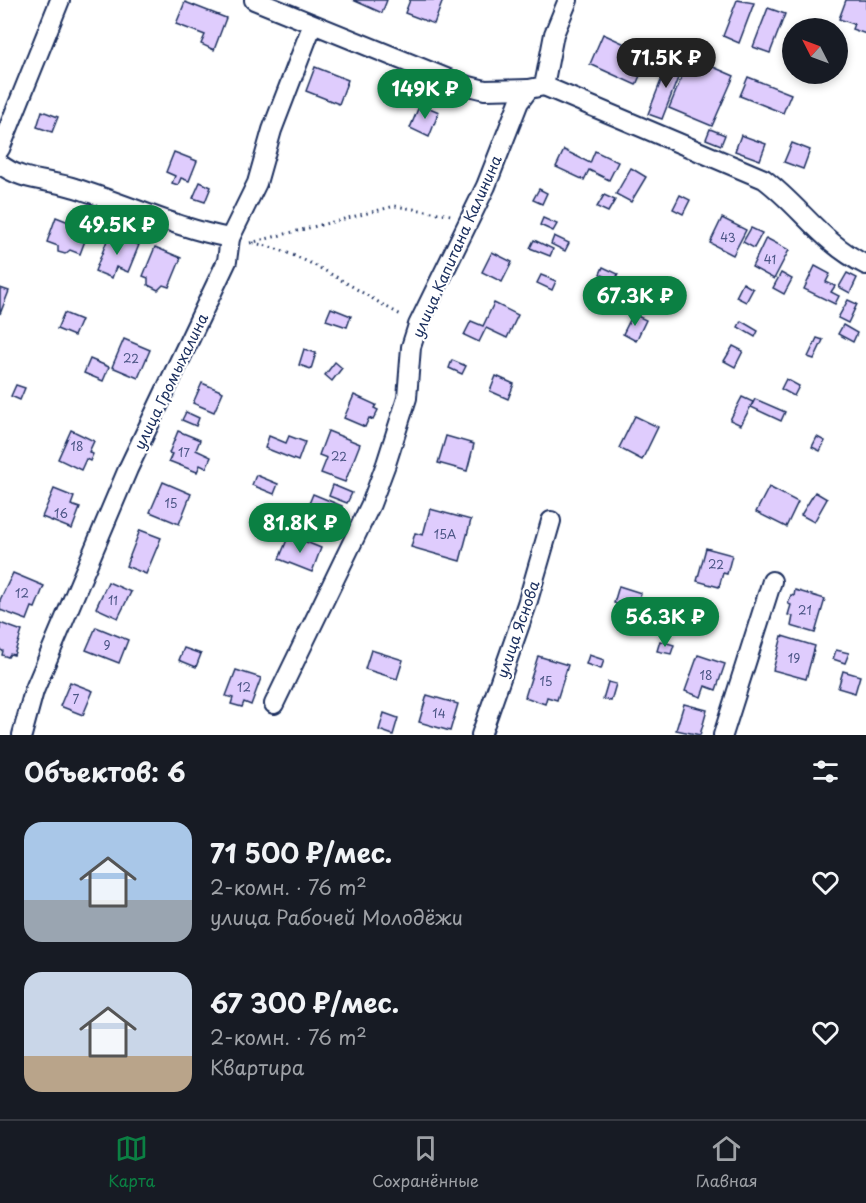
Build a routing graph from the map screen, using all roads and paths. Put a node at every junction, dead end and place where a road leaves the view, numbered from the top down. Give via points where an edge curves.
1 (60, 0) edge
2 (254, 0) edge
3 (568, 0) edge
4 (312, 26) junction
5 (537, 88) junction
6 (0, 148) edge
7 (0, 164) edge
8 (476, 207) junction
9 (230, 238) junction
10 (250, 243) junction
11 (866, 265) edge
12 (409, 320) dead end
13 (551, 521) dead end
14 (772, 581) dead end
15 (274, 704) dead end
16 (22, 735) edge
17 (480, 735) edge
18 (723, 735) edge

1 - 6 street
2 - 4 street
3 - 5 street, улица Капитана Калинина
4 - 5 street via 461,84 485,90
4 - 9 street, улица Громыхалина via 272,130 257,183
5 - 8 street, улица Капитана Калинина via 519,102
5 - 11 street via 764,179 832,245
7 - 9 street via 18,174
8 - 10 path via 462,214 447,215 394,206
8 - 15 street, улица Капитана Калинина via 418,326 411,347 407,398 371,504
9 - 10 path
9 - 16 street, улица Громыхалина via 227,261 138,445 43,668
10 - 12 path via 285,252 310,264
13 - 17 street, улица Яснова via 527,604
14 - 18 street

